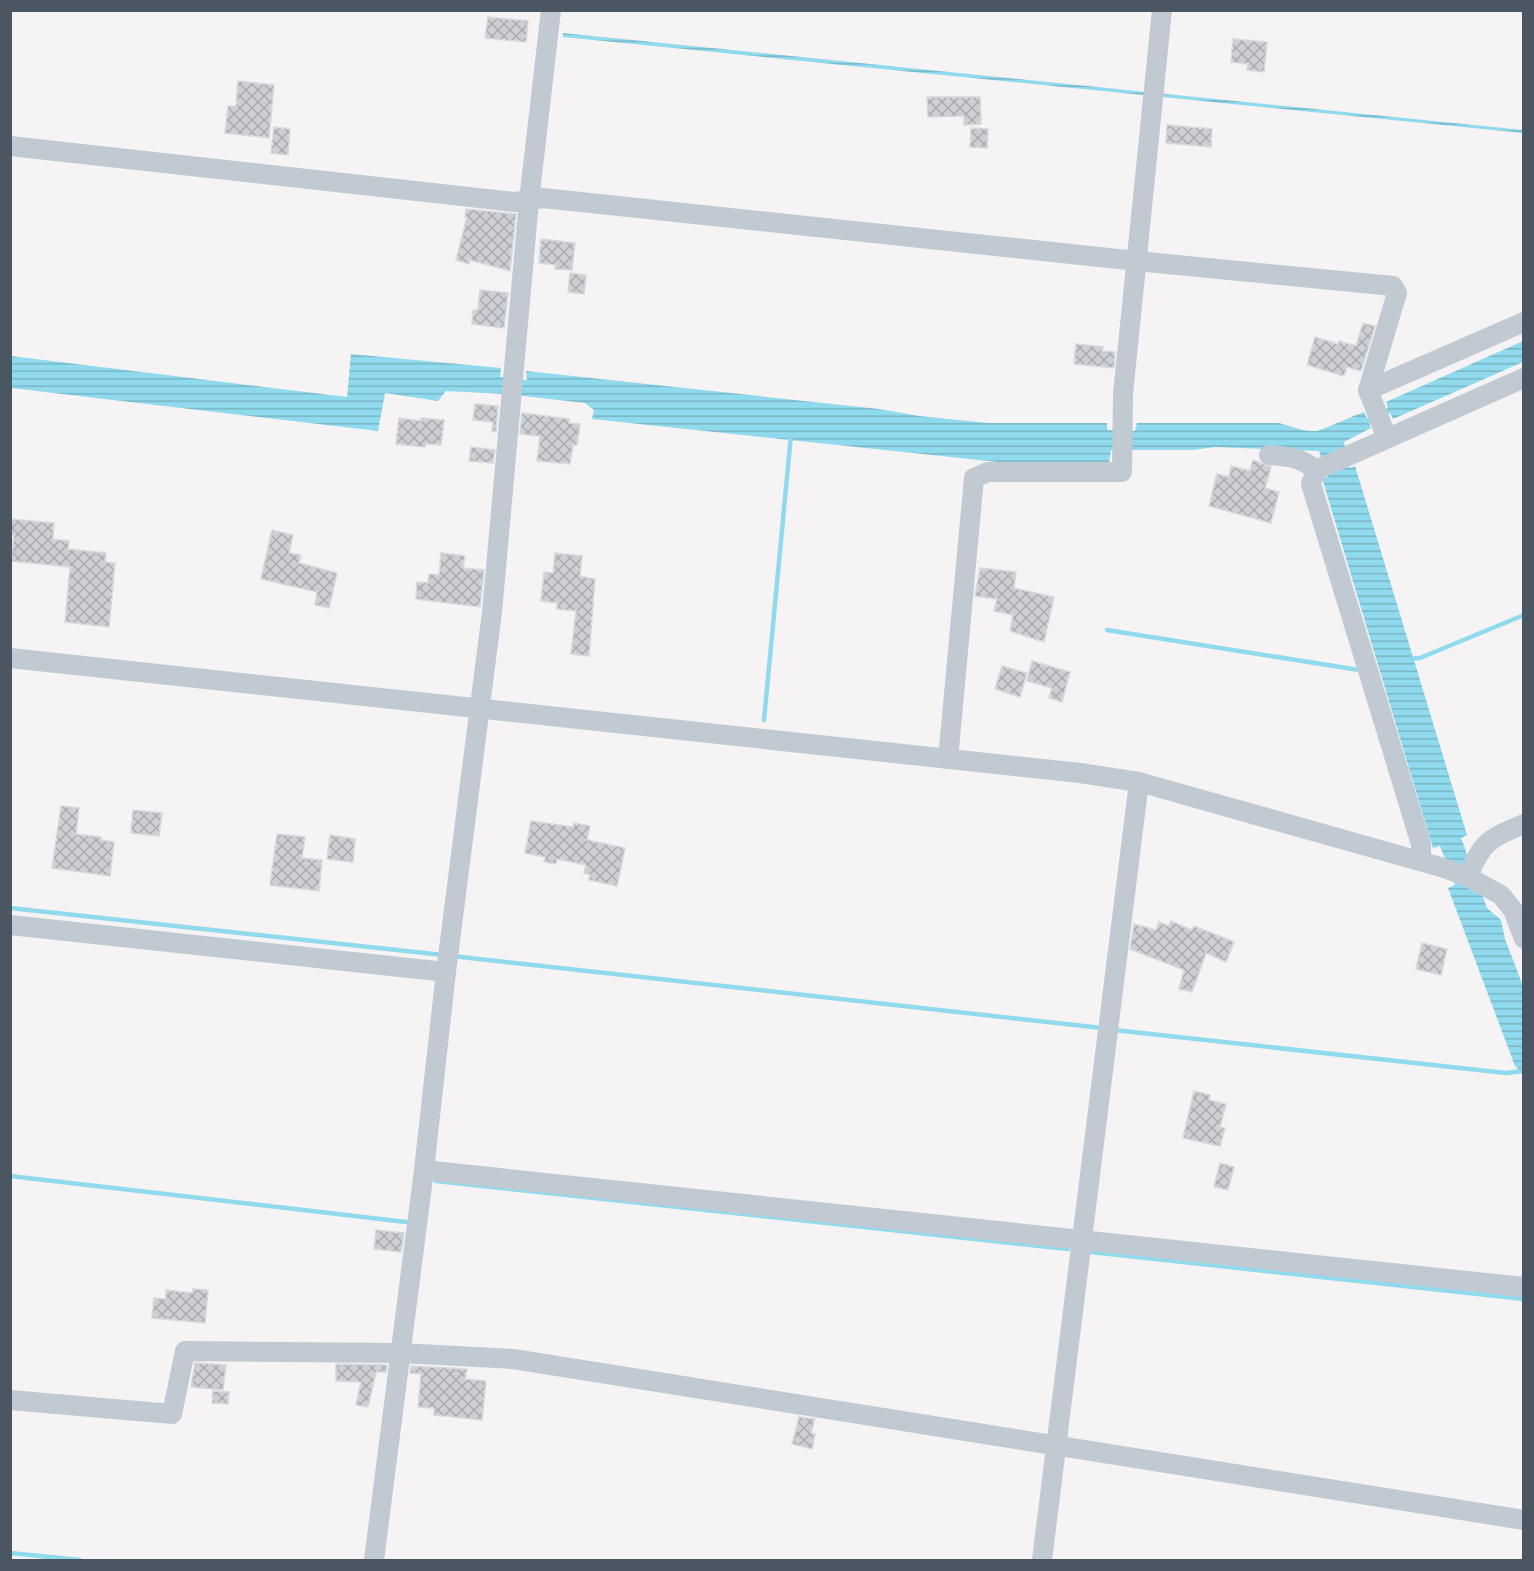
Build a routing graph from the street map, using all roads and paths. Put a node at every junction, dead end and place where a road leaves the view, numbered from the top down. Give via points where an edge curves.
1 (551, 10) edge
2 (1162, 10) edge
3 (10, 146) edge
4 (529, 201) junction
5 (1137, 261) junction
6 (1524, 322) edge
7 (1524, 378) edge
8 (1371, 398) junction
9 (1384, 431) junction
10 (1269, 455) dead end
11 (1319, 469) junction
12 (10, 658) edge
13 (481, 708) junction
14 (948, 759) junction
15 (1139, 782) junction
16 (1524, 824) edge
17 (1421, 861) junction
18 (1476, 881) junction
19 (10, 924) edge
20 (1524, 939) edge
21 (448, 961) junction
22 (424, 1170) junction
23 (1081, 1239) junction
24 (1524, 1287) edge
25 (400, 1353) junction
26 (10, 1400) edge
27 (1056, 1446) junction
28 (1524, 1521) edge
29 (374, 1560) edge
30 (1042, 1560) edge

1 - 4 street
2 - 5 street
3 - 4 street
4 - 5 street via 543,198
4 - 13 street
5 - 8 street via 1393,286 1397,293
5 - 14 street via 1123,394 1122,472 988,472 974,478
6 - 8 street
7 - 9 street
8 - 9 street
9 - 11 street via 1354,453
10 - 11 street via 1293,457
11 - 17 street via 1311,484 1421,844
12 - 13 street
13 - 14 street
13 - 21 street
14 - 15 street
15 - 17 street
15 - 23 street
16 - 18 street via 1488,840 1475,856
17 - 18 street
18 - 20 street via 1501,895 1513,910
19 - 21 street
21 - 22 street
22 - 23 street
22 - 25 street
23 - 24 street
23 - 27 street
25 - 26 street via 185,1351 172,1414
25 - 27 street via 513,1359
25 - 29 street
27 - 28 street
27 - 30 street

